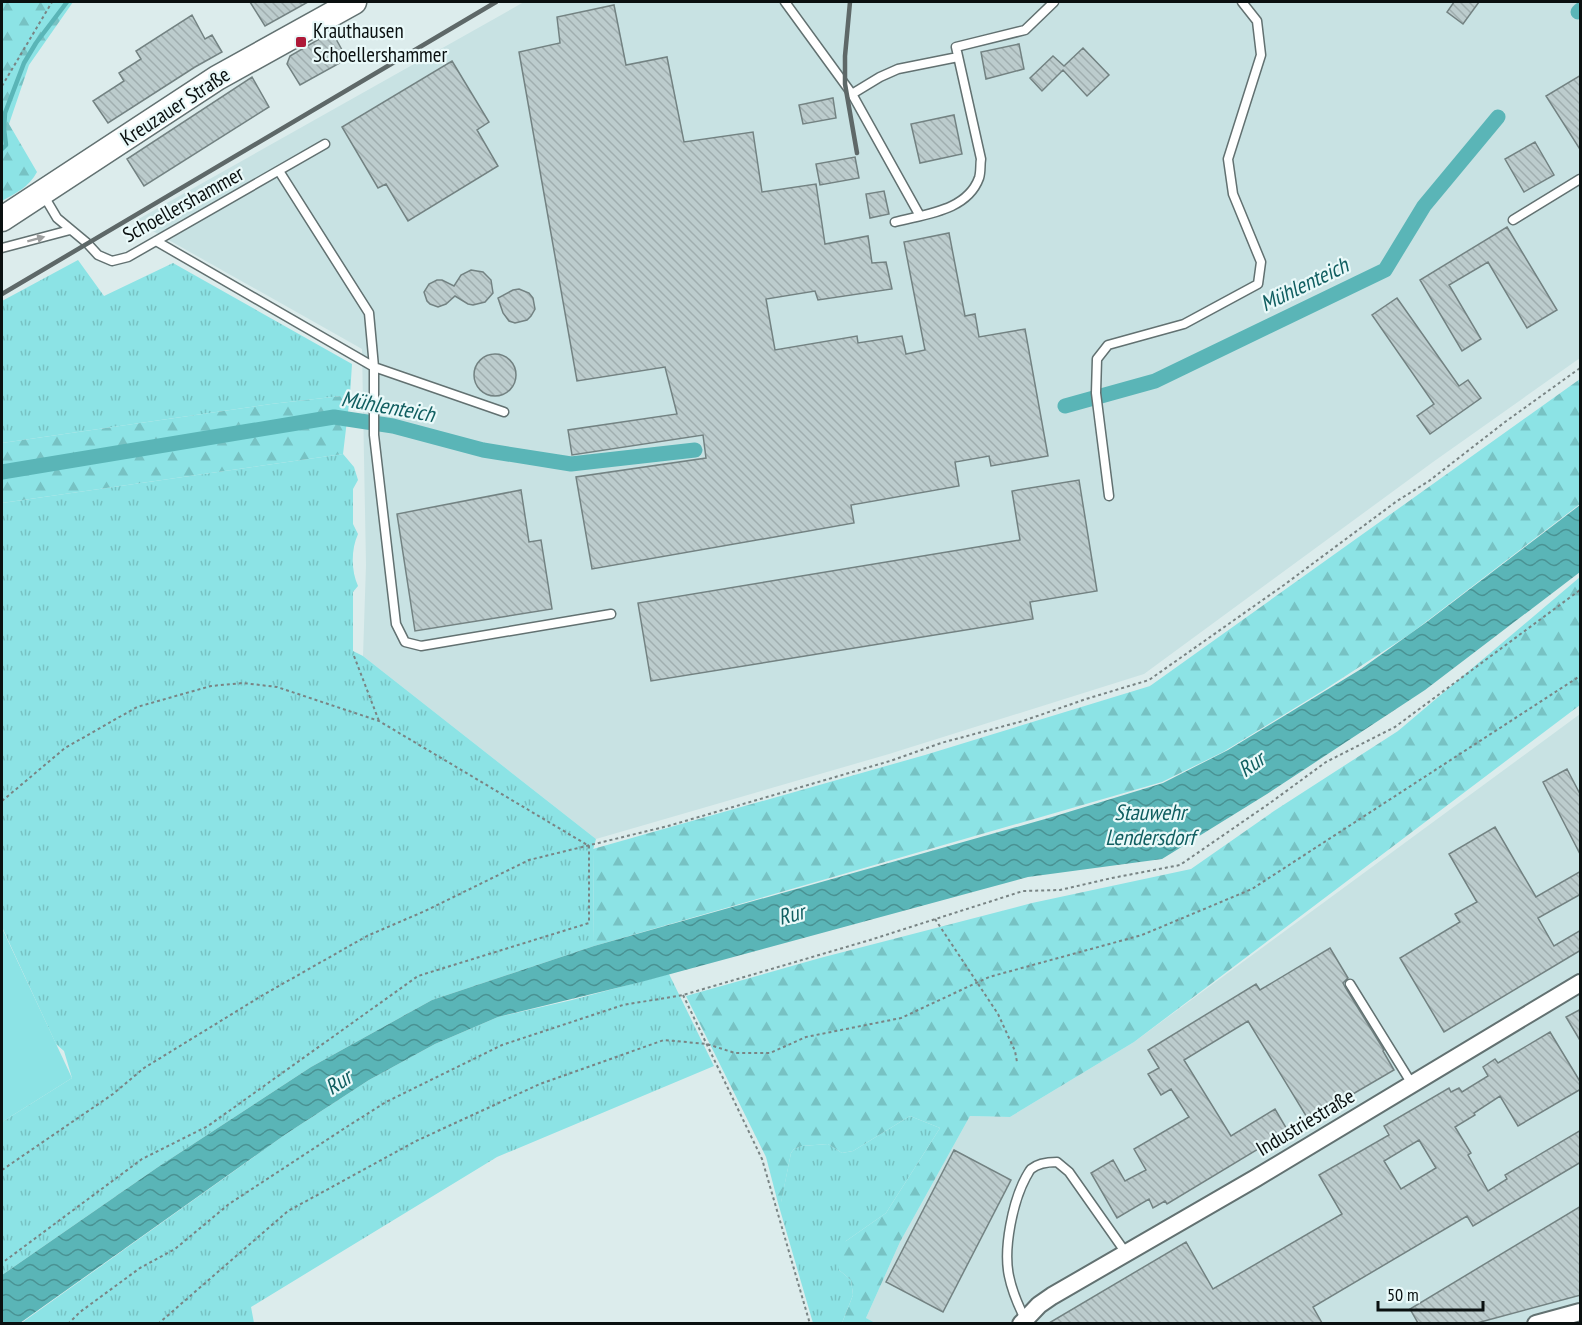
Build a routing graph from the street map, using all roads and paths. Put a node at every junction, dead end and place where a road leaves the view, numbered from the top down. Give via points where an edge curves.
1 (52, 2) edge
2 (785, 2) edge
3 (1054, 2) edge
4 (1242, 2) edge
5 (339, 5) edge
6 (958, 57) junction
7 (2, 86) edge
8 (852, 94) junction
9 (325, 144) dead end
10 (279, 171) junction
11 (1581, 179) edge
12 (42, 193) junction
13 (920, 216) junction
14 (2, 219) edge
15 (1513, 220) dead end
16 (895, 222) dead end
17 (70, 230) junction
18 (156, 241) junction
19 (2, 248) edge
20 (374, 367) junction
21 (1581, 368) edge
22 (504, 412) dead end
23 (1109, 496) dead end
24 (1581, 591) edge
25 (611, 614) dead end
26 (354, 656) dead end
27 (1581, 676) edge
28 (379, 721) junction
29 (2, 801) edge
30 (589, 846) junction
31 (935, 919) junction
32 (978, 982) junction
33 (1581, 983) edge
34 (1350, 984) dead end
35 (683, 995) junction
36 (706, 1044) junction
37 (1017, 1062) dead end
38 (1412, 1084) junction
39 (2, 1170) edge
40 (1126, 1253) junction
41 (2, 1263) edge
42 (1581, 1312) edge
43 (1023, 1321) edge
44 (68, 1323) edge
45 (158, 1323) edge
46 (810, 1323) edge
47 (1536, 1323) edge

1 - 7 path
2 - 8 lane
3 - 6 lane via 1025,30 956,47
4 - 23 lane via 1257,21 1261,55 1228,159 1233,194 1261,262 1258,284 1184,324 1108,345 1096,359 1096,393
5 - 12 main road, Kreuzauer Straße via 217,78
6 - 8 lane via 898,69
6 - 13 lane via 981,159 980,176 972,192 955,205
8 - 13 lane
9 - 10 lane, Schoellershammer
10 - 18 lane, Schoellershammer
10 - 20 lane via 369,313
11 - 15 lane
12 - 14 main road, Kreuzauer Straße
12 - 17 lane, Schoellershammer via 57,218
13 - 16 lane
17 - 18 lane, Schoellershammer via 98,255 112,261
19 -> 17 lane
18 - 20 lane
20 - 22 lane
20 - 25 lane via 374,435 396,624 405,642 421,646
21 - 30 path via 1149,680 890,761
24 - 31 path via 1395,727 1326,762 1180,865 1060,890 1023,891
26 - 28 path
27 - 32 path via 1251,889 1142,935
28 - 29 path via 277,687 243,683 211,686 137,707 65,748
28 - 30 path
30 - 39 path via 529,860 367,936 144,1068 113,1094
30 - 41 path via 589,923 418,976 208,1126 142,1159
31 - 32 path
31 - 35 path
32 - 36 path via 901,1018 806,1037 770,1053 735,1053
32 - 37 path via 998,1014
33 - 38 street, Industriestraße
34 - 38 lane
35 - 36 path
35 - 44 path via 623,1005 502,1045 386,1102 229,1204 175,1249 140,1268
36 - 45 path via 664,1040 540,1084 416,1141 288,1211
36 - 46 path via 762,1159
38 - 40 street, Industriestraße
40 - 43 street, Industriestraße via 1052,1296
40 - 43 lane via 1069,1172 1057,1162 1031,1169 1019,1190 1008,1245 1008,1274
42 - 47 street

